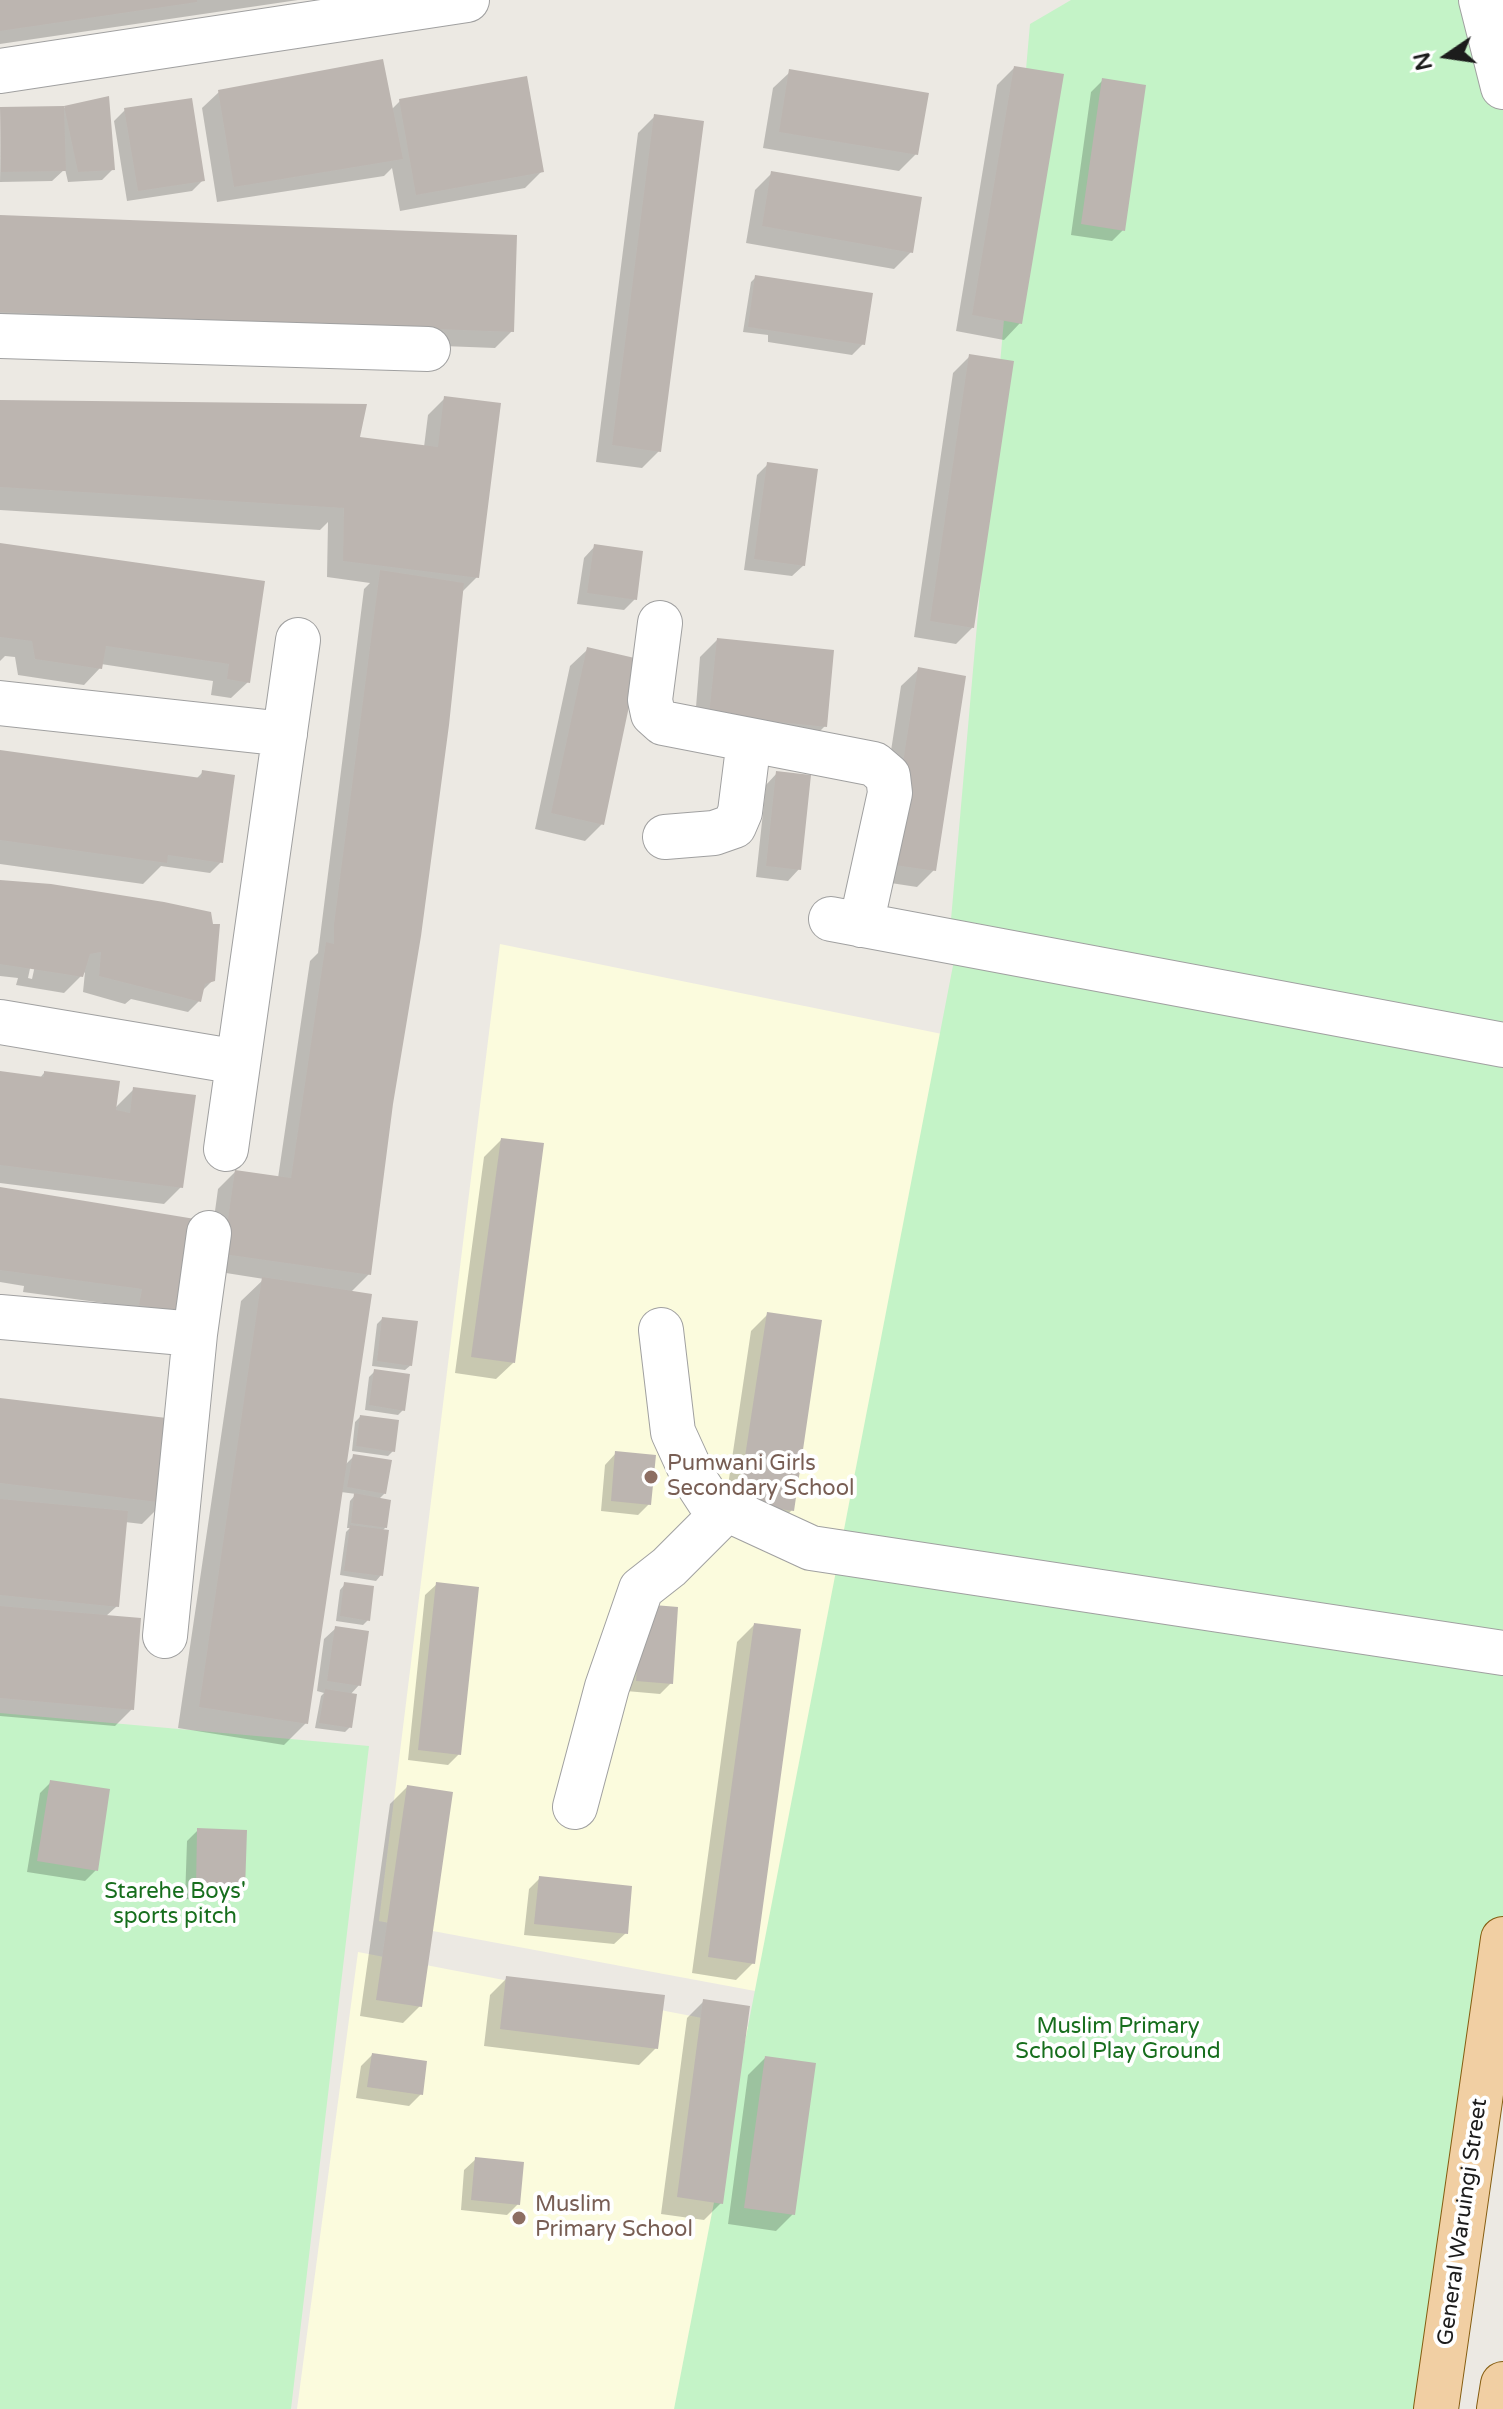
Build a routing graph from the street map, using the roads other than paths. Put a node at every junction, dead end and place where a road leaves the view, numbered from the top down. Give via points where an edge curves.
1 (467, 0) edge
2 (1481, 0) edge
3 (0, 71) edge
4 (1503, 87) edge
5 (0, 336) edge
6 (428, 349) dead end
7 (660, 623) dead end
8 (298, 640) dead end
9 (0, 703) edge
10 (285, 734) junction
11 (749, 740) junction
12 (665, 837) dead end
13 (0, 1022) edge
14 (1503, 1045) edge
15 (238, 1062) junction
16 (226, 1149) dead end
17 (209, 1233) dead end
18 (0, 1317) edge
19 (661, 1330) dead end
20 (195, 1334) junction
21 (727, 1509) junction
22 (165, 1636) dead end
23 (1503, 1653) edge
24 (575, 1807) dead end
25 (1503, 1939) edge
26 (1503, 2384) edge
27 (1436, 2409) edge
28 (1499, 2409) edge

1 - 3 lane
2 - 4 lane
5 - 6 lane
7 - 11 lane via 650,700 653,714 663,723
8 - 10 lane
9 - 10 lane
10 - 15 lane
11 - 12 lane via 734,826
11 - 14 lane via 874,764 888,776 890,793 846,922
13 - 15 lane
15 - 16 lane
17 - 20 lane
18 - 20 lane
19 - 21 lane via 673,1432 709,1501
20 - 22 lane
21 - 23 lane via 811,1548
21 - 24 lane via 641,1589 607,1687
25 - 27 main road, General Waruingi Street
26 - 28 main road

